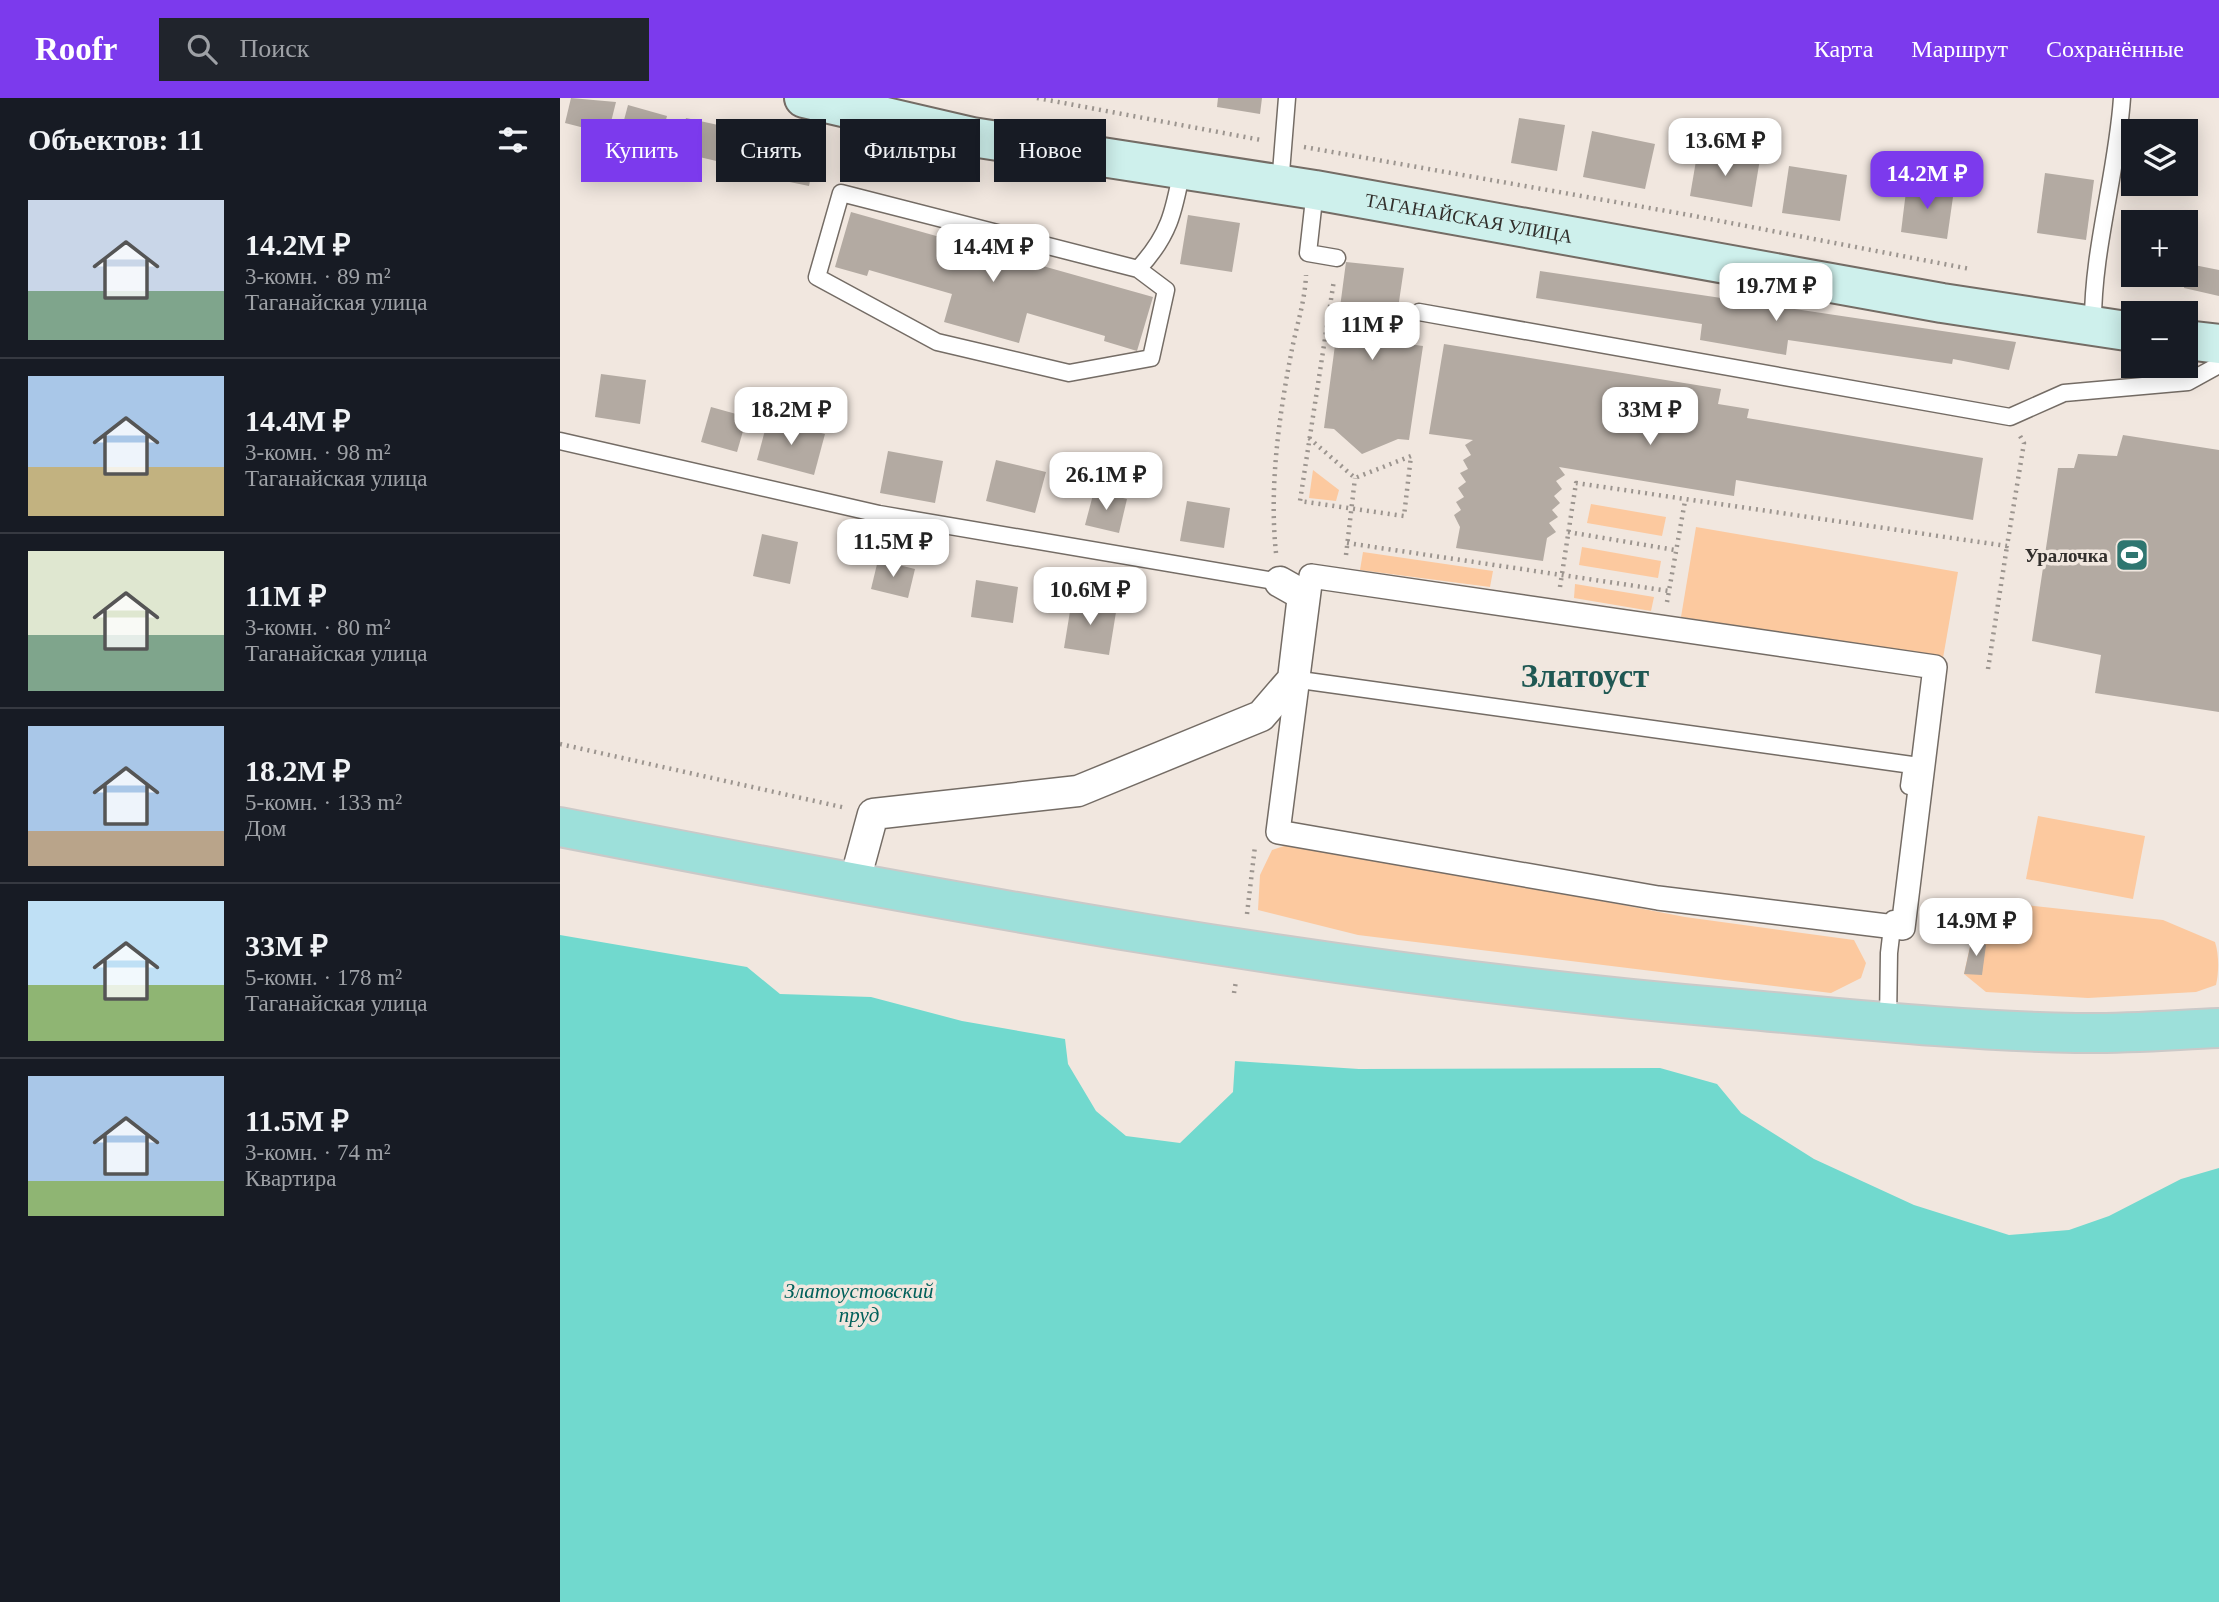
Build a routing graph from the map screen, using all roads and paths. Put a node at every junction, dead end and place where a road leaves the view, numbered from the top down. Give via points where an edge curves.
1 (804, 98) edge
2 (1037, 98) edge
3 (1287, 98) edge
4 (2122, 98) edge
5 (1283, 144) junction
6 (1182, 169) junction
7 (1297, 188) junction
8 (1308, 253) junction
9 (1337, 258) joint
10 (1139, 269) junction
11 (1980, 271) dead end
12 (1419, 312) dead end
13 (2121, 321) edge
14 (2093, 326) junction
15 (2198, 332) edge
16 (2219, 344) edge
17 (2219, 365) edge
18 (2010, 417) junction
19 (1309, 438) junction
20 (560, 441) edge
21 (1356, 478) junction
22 (1685, 501) junction
23 (1352, 508) junction
24 (1568, 532) junction
25 (1347, 543) junction
26 (2007, 547) junction
27 (1675, 550) junction
28 (1562, 575) junction
29 (1343, 580) junction
30 (1280, 582) junction
31 (1669, 591) junction
32 (1557, 612) junction
33 (1662, 627) junction
34 (1988, 669) dead end
35 (1295, 679) junction
36 (560, 744) edge
37 (873, 814) junction
38 (560, 827) edge
39 (1256, 843) dead end
40 (853, 884) junction
41 (1892, 927) junction
42 (1241, 951) junction
43 (1234, 993) dead end
44 (1888, 1022) junction
45 (2219, 1028) edge

1 - 6 main road, ТАГАНАЙСКАЯ УЛИЦА via 972,137
2 - 5 path
3 - 5 lane
4 - 14 lane via 2119,141 2092,294
5 - 7 lane
5 - 11 path
6 - 7 main road, ТАГАНАЙСКАЯ УЛИЦА
6 - 10 lane via 1160,246
7 - 8 lane
7 - 14 main road, ТАГАНАЙСКАЯ УЛИЦА
8 - 9 lane
8 - 30 path via 1272,512
9 - 19 path
10 - 10 lane via 841,193 817,277 937,342 1069,373 1152,358 1166,290
12 - 18 lane
13 - 14 main road, ТАГАНАЙСКАЯ УЛИЦА
15 - 16 main road
17 - 18 lane via 2188,383 2064,393
18 - 26 path via 2024,443
19 - 21 path
19 - 23 path via 1300,501
20 - 30 lane via 879,514
21 - 23 path
21 - 23 path via 1411,456 1404,516
22 - 24 path via 1576,483
22 - 26 path
22 - 27 path
23 - 25 path
24 - 27 path
24 - 28 path
25 - 28 path
25 - 29 path
26 - 34 path
27 - 31 path
28 - 31 path
28 - 32 path
29 - 32 street
29 - 35 street via 1311,576
30 - 35 street via 1303,595
31 - 33 path
32 - 33 street
33 - 41 street via 1935,667 1903,928
35 - 37 street via 1261,716 1078,791
35 - 41 street via 1278,832 1658,898
35 - 41 lane via 1912,765
36 - 37 path
37 - 40 street
38 - 40 main road
39 - 42 path
40 - 42 main road
41 - 44 lane
42 - 43 path
42 - 44 main road via 1586,996
44 - 45 main road via 2077,1034

